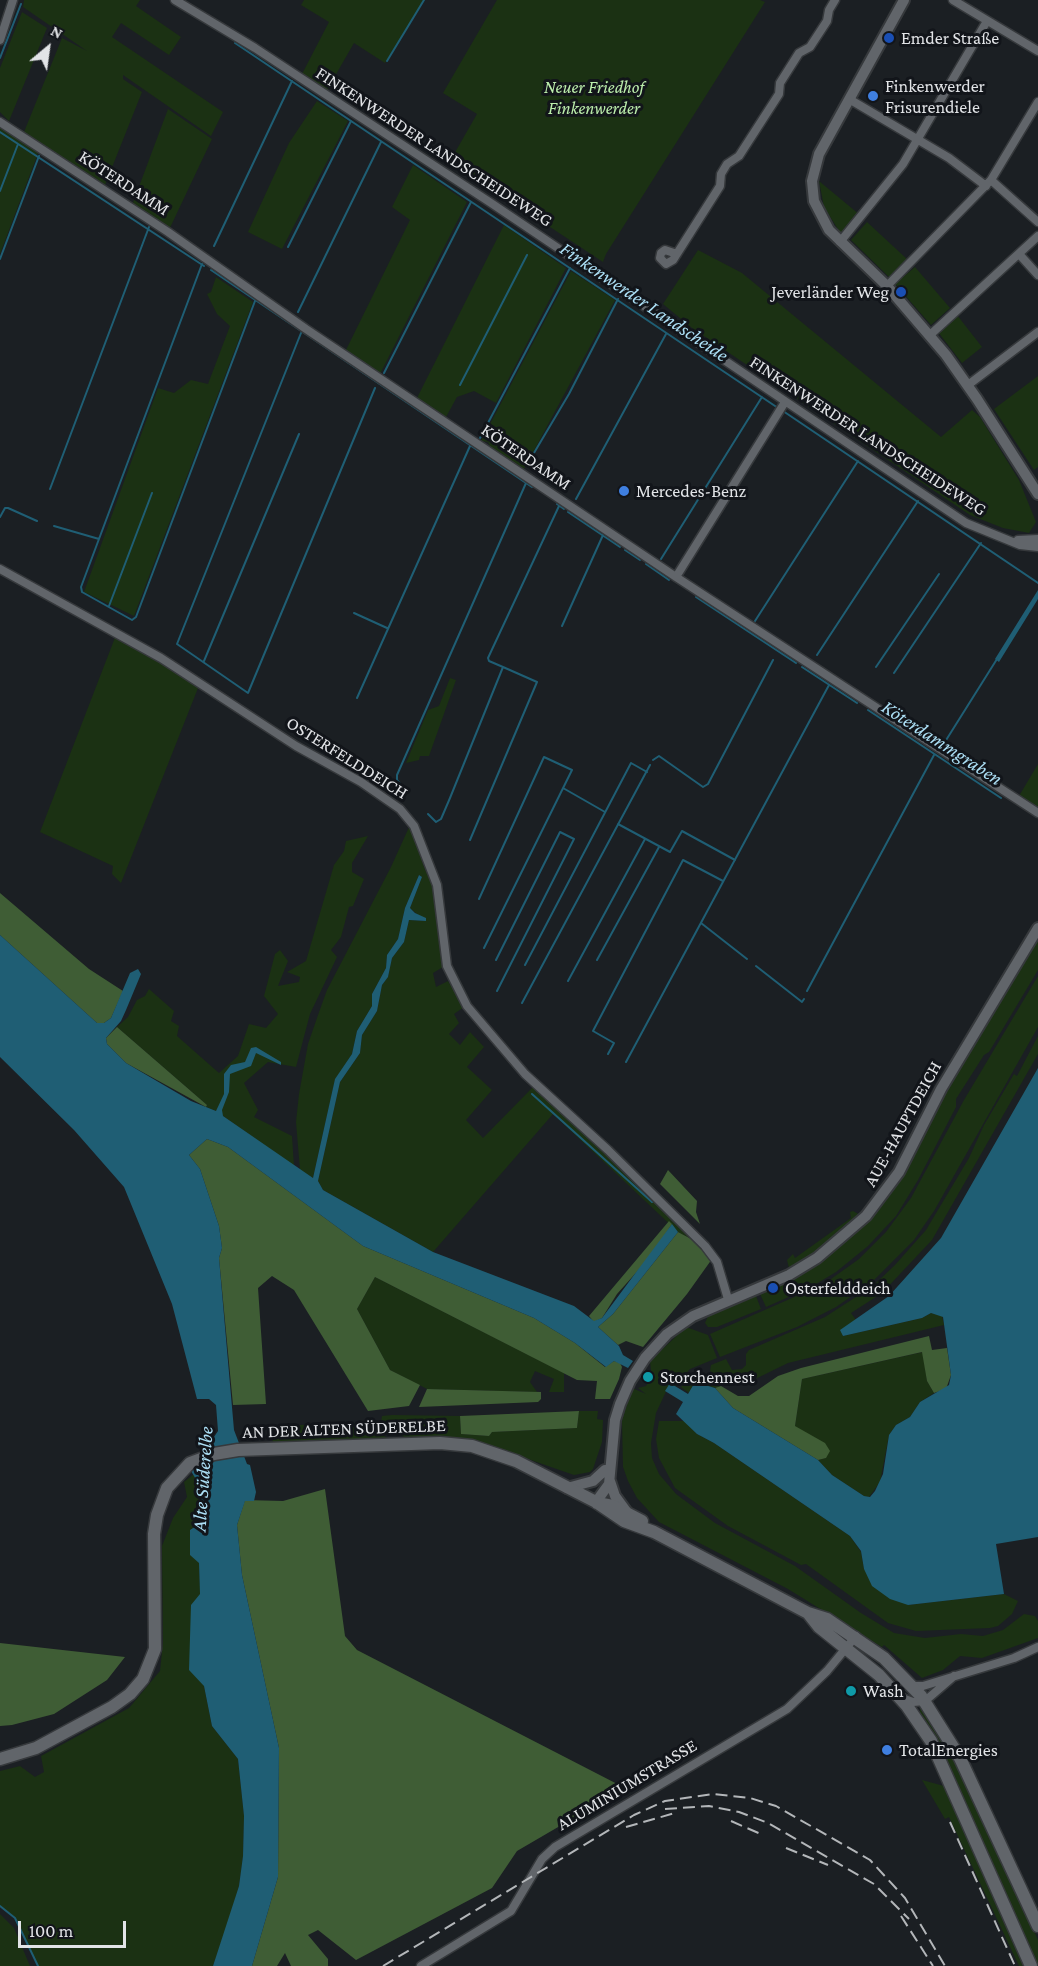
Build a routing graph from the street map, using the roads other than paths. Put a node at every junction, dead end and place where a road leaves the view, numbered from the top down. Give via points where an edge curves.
1 (13, 0) edge
2 (174, 0) edge
3 (835, 0) edge
4 (904, 0) edge
5 (953, 0) edge
6 (987, 21) junction
7 (0, 40) edge
8 (1038, 51) edge
9 (849, 99) junction
10 (1038, 102) edge
11 (0, 122) edge
12 (918, 140) junction
13 (988, 183) junction
14 (1038, 222) edge
15 (1038, 236) edge
16 (840, 242) junction
17 (677, 254) dead end
18 (1019, 254) junction
19 (1038, 275) edge
20 (887, 286) junction
21 (1038, 332) edge
22 (930, 335) junction
23 (968, 385) junction
24 (782, 407) junction
25 (1035, 491) edge
26 (1038, 503) edge
27 (1005, 539) junction
28 (1038, 539) edge
29 (1038, 547) edge
30 (0, 569) edge
31 (676, 577) junction
32 (1038, 813) edge
33 (1038, 927) edge
34 (728, 1299) junction
35 (608, 1471) junction
36 (567, 1488) junction
37 (596, 1502) junction
38 (628, 1513) junction
39 (654, 1532) junction
40 (808, 1613) junction
41 (856, 1636) junction
42 (1038, 1647) edge
43 (847, 1649) junction
44 (954, 1676) junction
45 (913, 1686) junction
46 (899, 1697) junction
47 (925, 1701) junction
48 (0, 1759) edge
49 (1038, 1926) edge
50 (421, 1966) edge
51 (1031, 1966) edge

1 - 7 street
2 - 24 street, FINKENWERDER LANDSCHEIDEWEG via 255,48 491,203
3 - 17 street via 827,21 810,47 799,53 780,83 779,94 739,156 721,174 720,186
4 - 9 street
5 - 6 street
6 - 8 street
6 - 12 street
9 - 12 street
9 - 16 street via 819,154 812,181 820,216
10 - 13 street
11 - 31 street, KÖTERDAMM
12 - 13 street
12 - 16 street via 885,189
13 - 14 street
13 - 20 street
15 - 18 street
16 - 20 street
18 - 19 street
18 - 22 street
20 - 22 street
21 - 23 street
22 - 23 street
23 - 25 street
24 - 27 street, FINKENWERDER LANDSCHEIDEWEG via 966,523
24 - 31 street
25 - 26 street
27 - 28 street, FINKENWERDER LANDSCHEIDEWEG
27 - 29 street, FINKENWERDER LANDSCHEIDEWEG
30 - 34 street, OSTERFELDDEICH via 161,658 400,809 414,826 437,885 447,966 467,1006 525,1074 705,1246 717,1262
31 - 32 street, KÖTERDAMM
33 - 34 street, AUE-HAUPTDEICH via 941,1089 899,1172 878,1202 817,1258 789,1275
34 - 35 street, AUE-HAUPTDEICH via 693,1316 658,1343 634,1374 620,1404
35 - 36 street via 593,1481
35 - 37 street via 605,1493
35 - 38 street via 615,1496
36 - 37 main road, AN DER ALTEN SÜDERELBE
36 - 48 main road, AN DER ALTEN SÜDERELBE via 503,1455 462,1444 277,1448 223,1452 190,1463 162,1498 155,1525 155,1649 144,1679 112,1707 31,1751
37 - 38 main road
37 - 39 main road via 624,1521
38 - 39 main road
39 - 40 main road
40 - 41 main road via 827,1618
40 - 43 main road
41 - 43 street, ALUMINIUMSTRASSE
41 - 45 main road
42 - 44 street
43 - 46 main road
43 - 50 street, ALUMINIUMSTRASSE via 787,1709 548,1852 511,1911
44 - 45 street
44 - 47 street
45 - 47 main road
46 - 47 street
46 - 51 main road via 931,1740
47 - 49 main road via 981,1800

